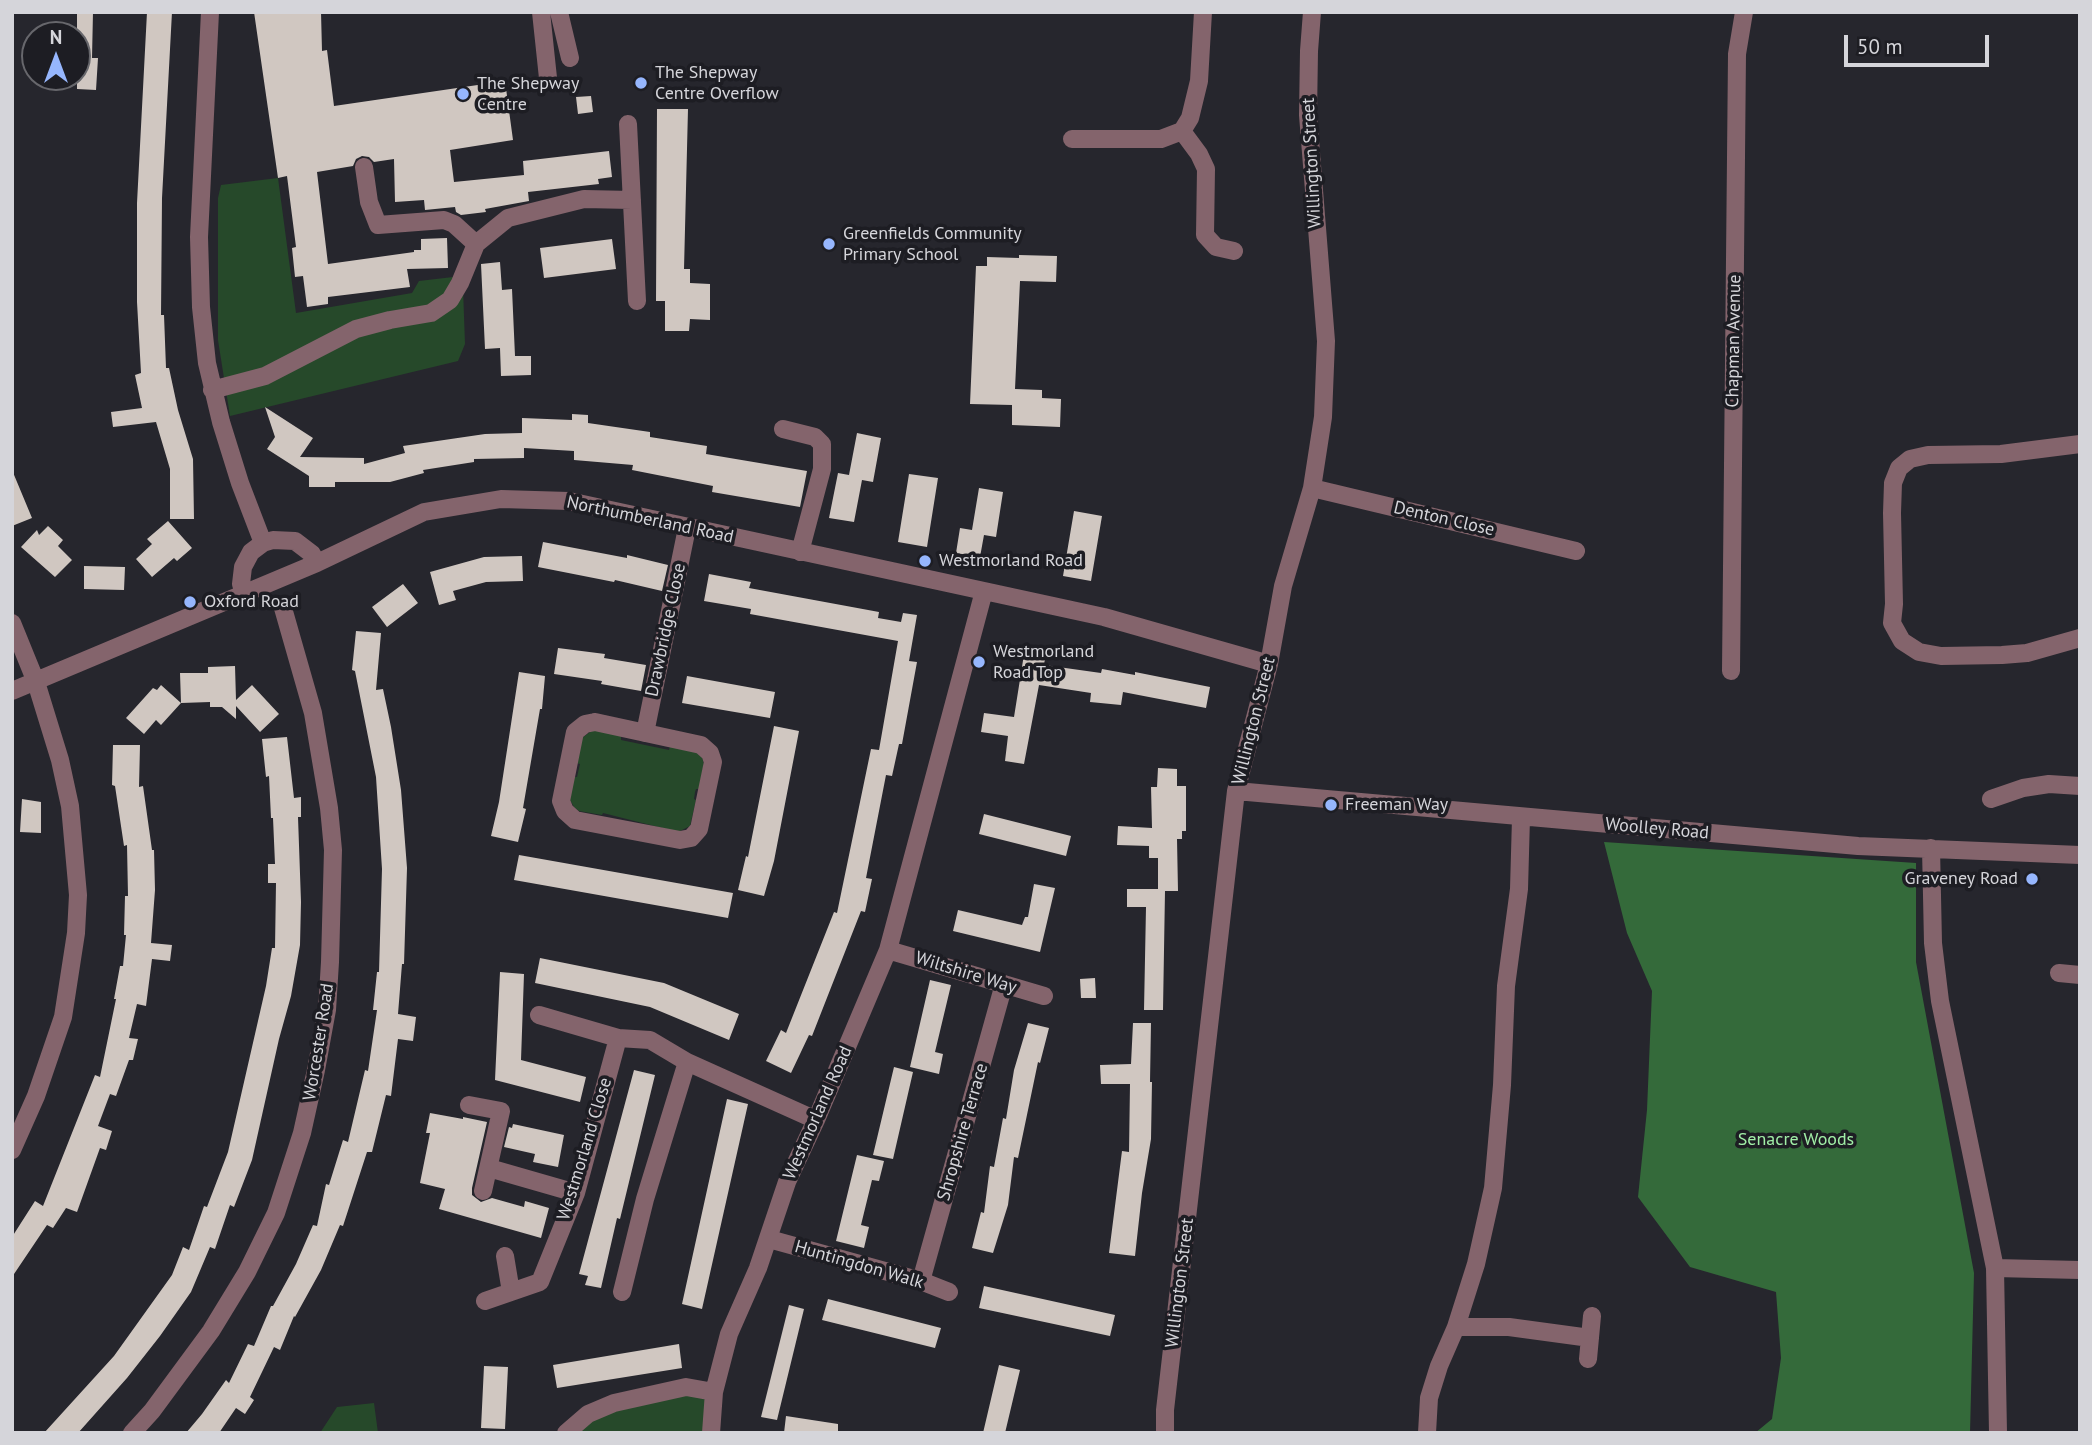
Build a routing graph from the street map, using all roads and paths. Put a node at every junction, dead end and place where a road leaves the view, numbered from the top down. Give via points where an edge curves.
1 (210, 12) edge
2 (541, 12) edge
3 (559, 12) edge
4 (1203, 12) edge
5 (1312, 12) edge
6 (1744, 12) edge
7 (570, 58) dead end
8 (548, 78) dead end
9 (628, 124) dead end
10 (1182, 131) junction
11 (1072, 139) dead end
12 (364, 167) dead end
13 (632, 200) junction
14 (476, 244) junction
15 (1234, 251) dead end
16 (637, 301) dead end
17 (212, 390) junction
18 (783, 429) dead end
19 (2080, 443) edge
20 (1312, 488) junction
21 (687, 528) junction
22 (263, 542) junction
23 (1576, 551) dead end
24 (800, 552) junction
25 (317, 563) junction
26 (984, 591) junction
27 (244, 594) junction
28 (283, 608) dead end
29 (12, 624) edge
30 (2080, 638) edge
31 (1269, 664) junction
32 (1731, 671) dead end
33 (36, 682) junction
34 (12, 691) edge
35 (645, 733) junction
36 (2080, 786) edge
37 (1236, 791) junction
38 (1991, 799) dead end
39 (1521, 818) junction
40 (1931, 848) junction
41 (2080, 855) edge
42 (888, 950) junction
43 (2059, 973) dead end
44 (2080, 975) edge
45 (1004, 984) junction
46 (1044, 996) dead end
47 (539, 1015) dead end
48 (618, 1038) junction
49 (687, 1062) junction
50 (468, 1105) dead end
51 (816, 1120) junction
52 (12, 1150) edge
53 (489, 1168) junction
54 (483, 1191) dead end
55 (576, 1193) junction
56 (769, 1239) junction
57 (505, 1256) dead end
58 (1994, 1268) junction
59 (2080, 1269) edge
60 (921, 1280) junction
61 (511, 1292) junction
62 (622, 1292) dead end
63 (949, 1293) dead end
64 (485, 1301) dead end
65 (1592, 1316) dead end
66 (1456, 1327) junction
67 (1590, 1338) junction
68 (1588, 1359) dead end
69 (715, 1392) junction
70 (132, 1433) edge
71 (566, 1433) edge
72 (711, 1433) edge
73 (1165, 1433) edge
74 (1427, 1433) edge
75 (1998, 1433) edge

1 - 17 street via 199,272
2 - 8 street
3 - 7 street
4 - 10 street via 1199,81
5 - 20 street, Willington Street via 1308,115 1326,341 1323,417
6 - 32 street, Chapman Avenue via 1737,54
9 - 13 street
10 - 11 street via 1161,139
10 - 15 street via 1206,169 1205,234 1216,247
12 - 14 street via 378,225 444,220
13 - 14 street via 584,199 508,218
13 - 16 street
14 - 17 street via 450,300 431,313 356,329 265,376
17 - 22 street
18 - 24 street via 815,436 821,444 821,469
19 - 30 street via 2001,454 1928,455 1910,459 1899,468 1893,483 1892,623 1902,641 1919,652 1941,656 2027,653
20 - 23 street, Denton Close
20 - 31 street, Willington Street via 1283,586
21 - 24 street, Northumberland Road
21 - 25 street, Northumberland Road via 569,501 500,499 424,512
21 - 35 street, Drawbridge Close
22 - 25 street via 295,541
22 - 27 street via 243,567
24 - 26 street, Northumberland Road
25 - 27 street, Northumberland Road
26 - 31 street, Northumberland Road via 1104,617
26 - 42 street, Westmorland Road
27 - 33 street, Northumberland Road
28 - 70 street, Worcester Road via 313,713 331,829 333,910 327,1010 318,1061 280,1202 247,1272 211,1331
29 - 33 street
31 - 37 street, Willington Street
33 - 34 street, Northumberland Road
33 - 52 street via 67,794 78,895 63,1017
35 - 35 street via 701,745 710,752 713,762 699,830 691,838 680,840 575,820 565,811 561,801 575,732 596,722
36 - 38 street via 2049,783
37 - 39 street, Woolley Road
37 - 73 street, Willington Street
39 - 40 street, Woolley Road
39 - 66 street via 1493,1188
40 - 41 street, Woolley Road
40 - 58 street via 1933,943 1940,1001
42 - 45 street, Wiltshire Way
42 - 51 street, Westmorland Road
43 - 44 street
45 - 46 street, Wiltshire Way
45 - 60 street, Shropshire Terrace
47 - 48 street
48 - 49 street via 650,1040
48 - 55 street, Westmorland Close
49 - 51 street
49 - 62 street
50 - 53 street via 500,1111
51 - 56 street, Westmorland Road via 787,1182
53 - 54 street
53 - 55 street
55 - 61 street, Westmorland Close via 541,1282
56 - 60 street, Huntingdon Walk
56 - 69 street, Westmorland Road via 729,1334
57 - 61 street
58 - 59 street
58 - 75 street
60 - 63 street, Huntingdon Walk
61 - 64 street, Westmorland Close
65 - 67 street
66 - 67 street via 1509,1327
66 - 74 street via 1429,1398
67 - 68 street
69 - 71 street via 686,1387 614,1403 588,1414
69 - 72 street, Westmorland Road

